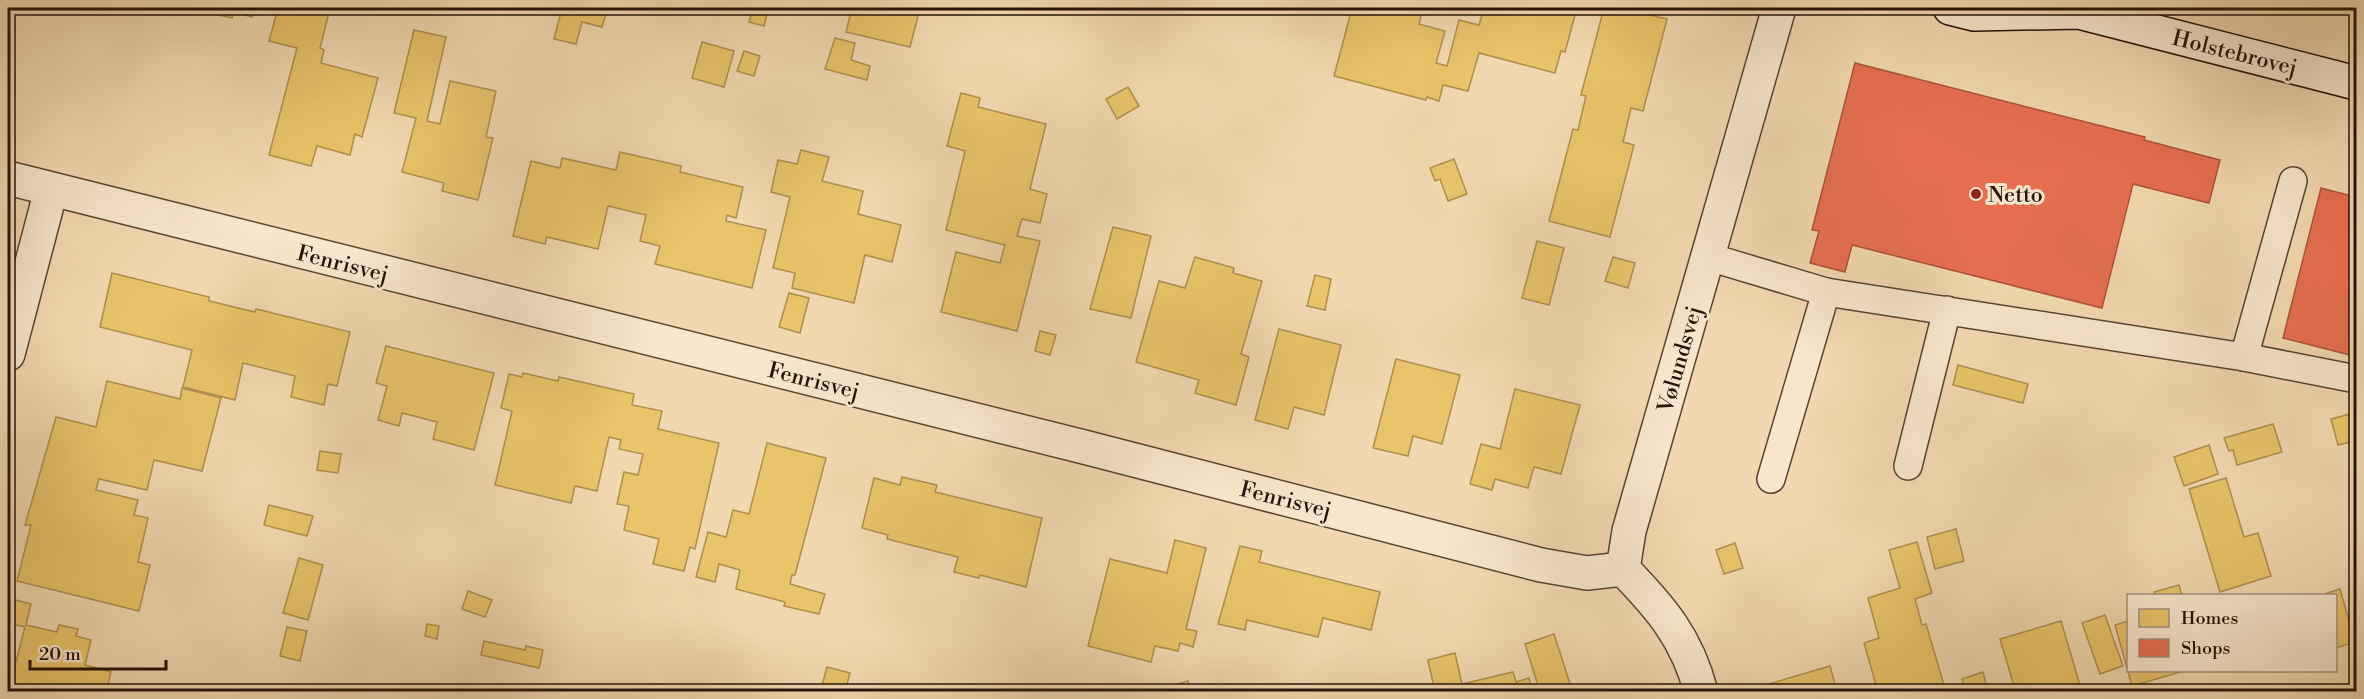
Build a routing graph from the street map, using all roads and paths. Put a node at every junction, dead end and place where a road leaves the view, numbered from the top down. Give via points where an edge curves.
1 (1779, 8) edge
2 (1950, 8) edge
3 (2075, 10) edge
4 (2356, 83) edge
5 (8, 178) edge
6 (2293, 181) dead end
7 (51, 189) junction
8 (1709, 257) junction
9 (1826, 291) junction
10 (1947, 310) junction
11 (8, 354) edge
12 (2244, 357) junction
13 (2356, 379) edge
14 (1908, 466) dead end
15 (1771, 479) dead end
16 (1623, 569) junction
17 (1701, 692) edge

1 - 8 street, Vølundsvej
2 - 3 street, Holstebrovej via 1974,14
3 - 4 street, Holstebrovej
5 - 7 street, Fenrisvej
6 - 12 lane
7 - 11 street
7 - 16 street, Fenrisvej via 1540,565 1587,573
8 - 9 lane
8 - 16 street, Vølundsvej via 1629,531
9 - 10 lane
9 - 15 lane
10 - 12 lane
10 - 14 lane
12 - 13 lane
16 - 17 street via 1675,628 1693,661

